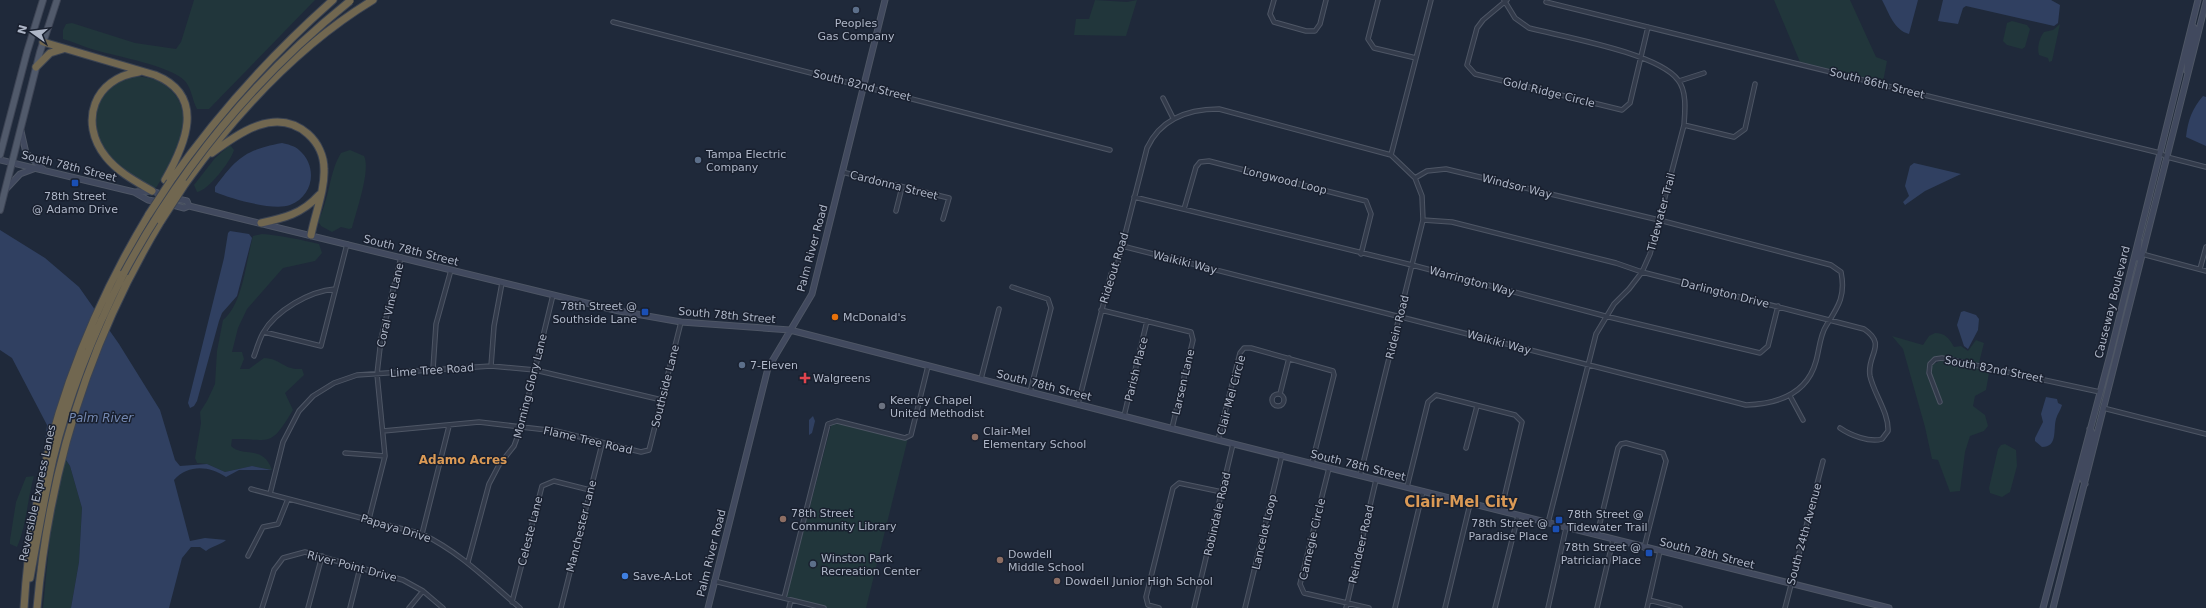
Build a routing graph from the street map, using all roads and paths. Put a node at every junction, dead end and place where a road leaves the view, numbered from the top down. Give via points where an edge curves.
1 (43, 0) edge
2 (57, 0) edge
3 (333, 0) edge
4 (373, 0) edge
5 (885, 0) edge
6 (1274, 0) edge
7 (1326, 0) edge
8 (1378, 0) edge
9 (1431, 0) edge
10 (2199, 0) edge
11 (351, 1) edge
12 (1505, 1) edge
13 (1546, 2) dead end
14 (2206, 2) edge
15 (613, 22) dead end
16 (2204, 22) edge
17 (2192, 25) junction
18 (1648, 27) junction
19 (43, 42) junction
20 (63, 49) junction
21 (1641, 56) junction
22 (1416, 58) junction
23 (36, 67) junction
24 (142, 72) junction
25 (1704, 73) dead end
26 (2188, 76) junction
27 (1680, 81) junction
28 (1755, 84) dead end
29 (863, 85) junction
30 (1163, 98) dead end
31 (1173, 118) junction
32 (1684, 124) junction
33 (21, 125) junction
34 (1110, 150) dead end
35 (2160, 153) junction
36 (0, 155) edge
37 (1391, 156) junction
38 (2167, 157) junction
39 (204, 159) junction
40 (0, 160) edge
41 (11, 162) junction
42 (2206, 167) edge
43 (36, 168) junction
44 (43, 170) junction
45 (842, 172) junction
46 (1415, 178) junction
47 (168, 181) junction
48 (902, 187) junction
49 (5, 190) junction
50 (134, 192) junction
51 (152, 192) junction
52 (320, 193) junction
53 (1134, 196) junction
54 (189, 206) junction
55 (1184, 209) junction
56 (0, 210) edge
57 (896, 211) dead end
58 (943, 220) dead end
59 (1423, 220) junction
60 (1659, 220) junction
61 (261, 223) junction
62 (310, 235) junction
63 (2138, 238) junction
64 (347, 244) junction
65 (1122, 246) junction
66 (2206, 247) edge
67 (1361, 254) junction
68 (2142, 254) junction
69 (401, 257) junction
70 (1412, 265) junction
71 (451, 270) junction
72 (2200, 270) junction
73 (2206, 271) edge
74 (1642, 272) junction
75 (502, 283) junction
76 (1012, 287) dead end
77 (335, 289) junction
78 (2124, 294) junction
79 (553, 295) junction
80 (2131, 297) junction
81 (1778, 306) junction
82 (999, 309) dead end
83 (1101, 310) junction
84 (1400, 316) junction
85 (1605, 316) junction
86 (1831, 320) junction
87 (1147, 321) junction
88 (681, 322) junction
89 (790, 330) junction
90 (264, 332) junction
91 (2118, 351) junction
92 (2110, 355) junction
93 (254, 356) dead end
94 (1289, 358) junction
95 (1588, 365) junction
96 (491, 366) junction
97 (928, 366) junction
98 (433, 369) junction
99 (535, 370) junction
100 (377, 374) junction
101 (981, 379) junction
102 (1030, 392) junction
103 (2100, 392) junction
104 (1280, 394) dead end
105 (1790, 396) junction
106 (662, 400) junction
107 (1940, 402) dead end
108 (1078, 404) junction
109 (1477, 406) junction
110 (2103, 408) junction
111 (1124, 416) junction
112 (1802, 420) dead end
113 (449, 426) junction
114 (521, 427) junction
115 (1172, 428) junction
116 (1840, 428) dead end
117 (2090, 429) junction
118 (383, 431) junction
119 (2206, 434) edge
120 (1218, 440) junction
121 (602, 444) junction
122 (1233, 444) junction
123 (1466, 448) dead end
124 (650, 450) joint
125 (345, 453) dead end
126 (385, 456) junction
127 (1282, 456) junction
128 (1823, 461) dead end
129 (1312, 463) junction
130 (1329, 468) junction
131 (1360, 476) junction
132 (1376, 480) junction
133 (2085, 484) junction
134 (1407, 488) junction
135 (251, 489) dead end
136 (590, 490) junction
137 (1222, 492) junction
138 (1422, 492) junction
139 (270, 494) junction
140 (288, 499) junction
141 (1470, 504) junction
142 (1501, 511) junction
143 (1518, 516) junction
144 (369, 519) junction
145 (1548, 523) junction
146 (1566, 528) junction
147 (422, 534) junction
148 (1597, 536) junction
149 (1613, 540) junction
150 (1644, 548) junction
151 (1660, 551) junction
152 (248, 556) dead end
153 (322, 556) junction
154 (468, 562) junction
155 (360, 568) junction
156 (714, 581) junction
157 (1792, 584) junction
158 (423, 591) junction
159 (784, 598) junction
160 (791, 600) junction
161 (1649, 600) junction
162 (512, 602) junction
163 (1347, 603) junction
164 (25, 608) edge
165 (38, 608) edge
166 (262, 608) edge
167 (308, 608) edge
168 (350, 608) edge
169 (409, 608) edge
170 (443, 608) edge
171 (520, 608) edge
172 (561, 608) edge
173 (708, 608) edge
174 (789, 608) edge
175 (824, 608) edge
176 (1159, 608) edge
177 (1194, 608) edge
178 (1245, 608) edge
179 (1346, 608) edge
180 (1369, 608) edge
181 (1395, 608) edge
182 (1446, 608) edge
183 (1495, 608) edge
184 (1548, 608) edge
185 (1597, 608) edge
186 (1647, 608) edge
187 (1680, 608) edge
188 (1785, 608) edge
189 (1889, 608) edge
190 (2044, 608) edge
191 (2053, 608) edge

1 - 36 main road
2 - 19 main road
3 - 47 highway via 248,84
4 - 39 highway via 326,33 288,65 242,112
5 - 29 street, Palm River Road
6 - 7 street via 1270,14 1274,22 1315,31 1320,24
8 - 22 street via 1368,39 1371,44 1374,48
9 - 22 street
10 - 16 street via 2198,10
10 - 17 street, Causeway Boulevard
11 - 164 highway, Reversible Express Lanes, bridge via 291,51 220,128 168,198 124,273 89,349 64,422 50,475
12 - 21 street via 1515,18 1529,28
12 - 21 street, Gold Ridge Circle via 1483,20 1478,28 1467,65 1475,74 1622,110 1630,103
13 - 18 street, South 86th Street
14 - 16 street, Causeway Boulevard
15 - 29 street, South 82nd Street
16 - 26 street, Causeway Boulevard
17 - 26 street via 2195,29 2187,64
17 - 35 street, Causeway Boulevard
18 - 21 street, Gold Ridge Circle
18 - 35 street, South 86th Street
19 - 20 highway
19 - 23 main road
20 - 23 highway via 46,55
20 - 24 highway
21 - 27 street via 1666,67
22 - 37 street
23 - 33 main road
24 - 47 highway via 169,83 180,95 186,107 186,136
24 - 51 highway via 121,77 104,89 96,102 92,122 95,139 108,160 123,174
25 - 27 street
26 - 38 street, Causeway Boulevard
27 - 32 street, Tidewater Trail via 1685,103
28 - 32 street via 1745,129 1734,137
29 - 34 street, South 82nd Street
29 - 45 street, Palm River Road
30 - 31 street
31 - 37 street via 1196,110 1219,109
31 - 53 street, Rideout Road via 1151,139
32 - 60 street, Tidewater Trail
33 - 41 main road
33 - 44 street via 21,137 26,153
35 - 38 street, South 86th Street
35 - 63 street, Causeway Boulevard
37 - 46 street
38 - 42 street, South 86th Street
38 - 68 street, Causeway Boulevard
39 - 52 highway via 233,137 253,127 274,122 289,123 306,132 320,151 324,169
39 - 165 highway, bridge via 161,222 126,283 89,369 58,467 46,534
40 - 41 street, South 78th Street
41 - 43 street, South 78th Street
41 - 49 main road
43 - 44 street, South 78th Street
43 - 49 street via 20,174
44 - 50 street, South 78th Street
45 - 48 street, Cardonna Street
45 - 89 street, Palm River Road via 812,294 798,321
46 - 59 street, Ridein Road via 1422,196
46 - 60 street, Windsor Way via 1427,172 1446,169
47 - 164 highway, bridge via 107,289 68,382 44,470 30,546
48 - 57 street
48 - 58 street, Cardonna Street via 949,198
49 - 56 main road
50 - 51 street, South 78th Street
50 - 54 street, South 78th Street via 148,200 184,208
51 - 54 street, South 78th Street via 187,202
52 - 61 highway via 298,213
52 - 62 highway
53 - 55 street, Warrington Way
53 - 65 street, Rideout Road
54 - 61 street, South 78th Street
55 - 67 street, Warrington Way
55 - 67 street, Longwood Loop via 1196,167 1200,162 1209,161 1284,180 1366,201 1371,214
59 - 70 street, Ridein Road
59 - 74 street, Darlington Drive via 1452,222 1616,263
60 - 74 street, Tidewater Trail via 1650,254
60 - 86 street, Windsor Way via 1830,265 1841,272 1844,284 1837,311
61 - 62 street, South 78th Street
62 - 64 street, South 78th Street
63 - 78 street, Causeway Boulevard
63 - 80 street via 2139,252 2129,291
64 - 69 street, South 78th Street
64 - 77 street
65 - 83 street, Rideout Road
65 - 84 street, Waikiki Way
66 - 72 street
67 - 70 street, Warrington Way
68 - 72 street
68 - 80 street, Causeway Boulevard
69 - 71 street, South 78th Street
69 - 100 street, Coral Vine Lane via 381,339
70 - 84 street, Ridein Road
70 - 85 street, Warrington Way
71 - 75 street, South 78th Street
71 - 98 street via 436,324
72 - 73 street
74 - 81 street, Darlington Drive
74 - 85 street, Tidewater Trail
75 - 79 street, South 78th Street
75 - 96 street via 494,326
76 - 102 street via 1048,299 1051,308
77 - 90 street via 320,290 290,306
77 - 90 street via 321,346
78 - 91 street via 2126,304 2118,335
78 - 92 street, Causeway Boulevard
79 - 88 street, South 78th Street via 619,311
79 - 99 street, Morning Glory Lane
80 - 91 street, Causeway Boulevard
81 - 85 street, Warrington Way via 1768,346 1760,353
81 - 86 street, Darlington Drive
82 - 101 street
83 - 87 street, Larsen Lane
83 - 108 street, Rideout Road
84 - 95 street, Waikiki Way
84 - 131 street, Ridein Road
85 - 95 street, Tidewater Trail via 1596,334
86 - 105 street, Waikiki Way via 1825,326 1814,368 1800,388
86 - 116 street, Darlington Drive via 1864,329 1875,338 1876,345 1869,374 1888,429 1885,436 1877,440
87 - 111 street, Parish Place
87 - 115 street, Larsen Lane via 1191,332 1193,340
88 - 89 street, South 78th Street
88 - 106 street, Southside Lane
89 - 97 street, South 78th Street
89 - 156 street, Palm River Road via 768,368
90 - 93 street
91 - 110 street, Causeway Boulevard
92 - 103 street, Causeway Boulevard
92 - 110 street
94 - 104 street
94 - 120 street, Clair Mel Circle via 1244,348 1240,353
94 - 129 street, Clair Mel Circle via 1333,370 1334,375
95 - 105 street, Waikiki Way via 1746,405 1767,404
95 - 145 street, Tidewater Trail
96 - 98 street, Lime Tree Road
96 - 99 street, Lime Tree Road
97 - 101 street, South 78th Street
97 - 159 street via 911,435 905,438 837,421 828,424
98 - 100 street, Lime Tree Road
99 - 106 street, Lime Tree Road
99 - 114 street, Morning Glory Lane
100 - 118 street, Coral Vine Lane
100 - 139 street, Lime Tree Road via 357,375 334,383 313,396 299,411 283,442
101 - 102 street, South 78th Street
102 - 108 street, South 78th Street
103 - 107 street, South 82nd Street via 1942,358 1935,359 1930,364 1929,373
103 - 117 street, Causeway Boulevard
105 - 112 street
106 - 124 street, Southside Lane
108 - 111 street, South 78th Street
109 - 123 street
109 - 134 street via 1436,395 1431,397
109 - 142 street via 1515,415 1522,422
110 - 119 street
110 - 133 street, Causeway Boulevard
111 - 115 street, South 78th Street
113 - 114 street, Flame Tree Road via 480,422
113 - 118 street, Flame Tree Road
113 - 147 street
114 - 121 street, Flame Tree Road via 556,432
114 - 154 street, Morning Glory Lane via 514,446 499,465 489,484
115 - 120 street, South 78th Street
117 - 133 street via 2093,434 2082,478
117 - 190 street, Causeway Boulevard
118 - 126 street, Coral Vine Lane
120 - 122 street, South 78th Street
121 - 124 street, Flame Tree Road via 641,452
121 - 136 street, Manchester Lane
122 - 127 street, South 78th Street
122 - 137 street, Robindale Road
125 - 126 street
126 - 144 street, Coral Vine Lane
127 - 129 street, South 78th Street
127 - 178 street, Lancelot Loop
128 - 157 street, South 24th Avenue
129 - 130 street, South 78th Street
130 - 131 street, South 78th Street
130 - 163 street, Carnegie Circle via 1300,584 1304,593
131 - 132 street, South 78th Street
132 - 134 street, South 78th Street
132 - 163 street, Reindeer Road
133 - 191 street, Causeway Boulevard
134 - 138 street, South 78th Street
135 - 139 street, Papaya Drive
136 - 162 street, Celeste Lane via 554,481 542,486
136 - 172 street, Manchester Lane
137 - 176 street via 1179,483 1173,488 1146,597 1148,605
137 - 177 street, Robindale Road
138 - 141 street, South 78th Street
138 - 181 street
139 - 140 street, Papaya Drive
140 - 144 street, Papaya Drive
140 - 152 street via 278,524 263,527
141 - 142 street, South 78th Street
141 - 182 street
142 - 143 street, South 78th Street
143 - 145 street, South 78th Street
143 - 183 street
144 - 147 street, Papaya Drive
145 - 146 street, South 78th Street
146 - 148 street, South 78th Street
146 - 184 street
147 - 154 street, Papaya Drive via 444,544
148 - 149 street, South 78th Street
148 - 150 street via 1618,448 1626,443 1663,453 1666,461
149 - 150 street, South 78th Street
149 - 185 street
150 - 151 street, South 78th Street
151 - 157 street, South 78th Street
151 - 161 street
153 - 155 street, River Point Drive
153 - 166 street, River Point Drive via 306,552 283,558 274,570
153 - 167 street
154 - 162 street, Papaya Drive
155 - 158 street, River Point Drive via 403,580
155 - 168 street
156 - 159 street
156 - 173 street, Palm River Road
157 - 188 street, South 24th Avenue
157 - 189 street, South 78th Street
158 - 169 street
158 - 170 street, River Point Drive
159 - 160 street
160 - 174 street
160 - 175 street
161 - 186 street
161 - 187 street
162 - 171 street, Papaya Drive
163 - 179 street, Reindeer Road
163 - 180 street, Carnegie Circle

